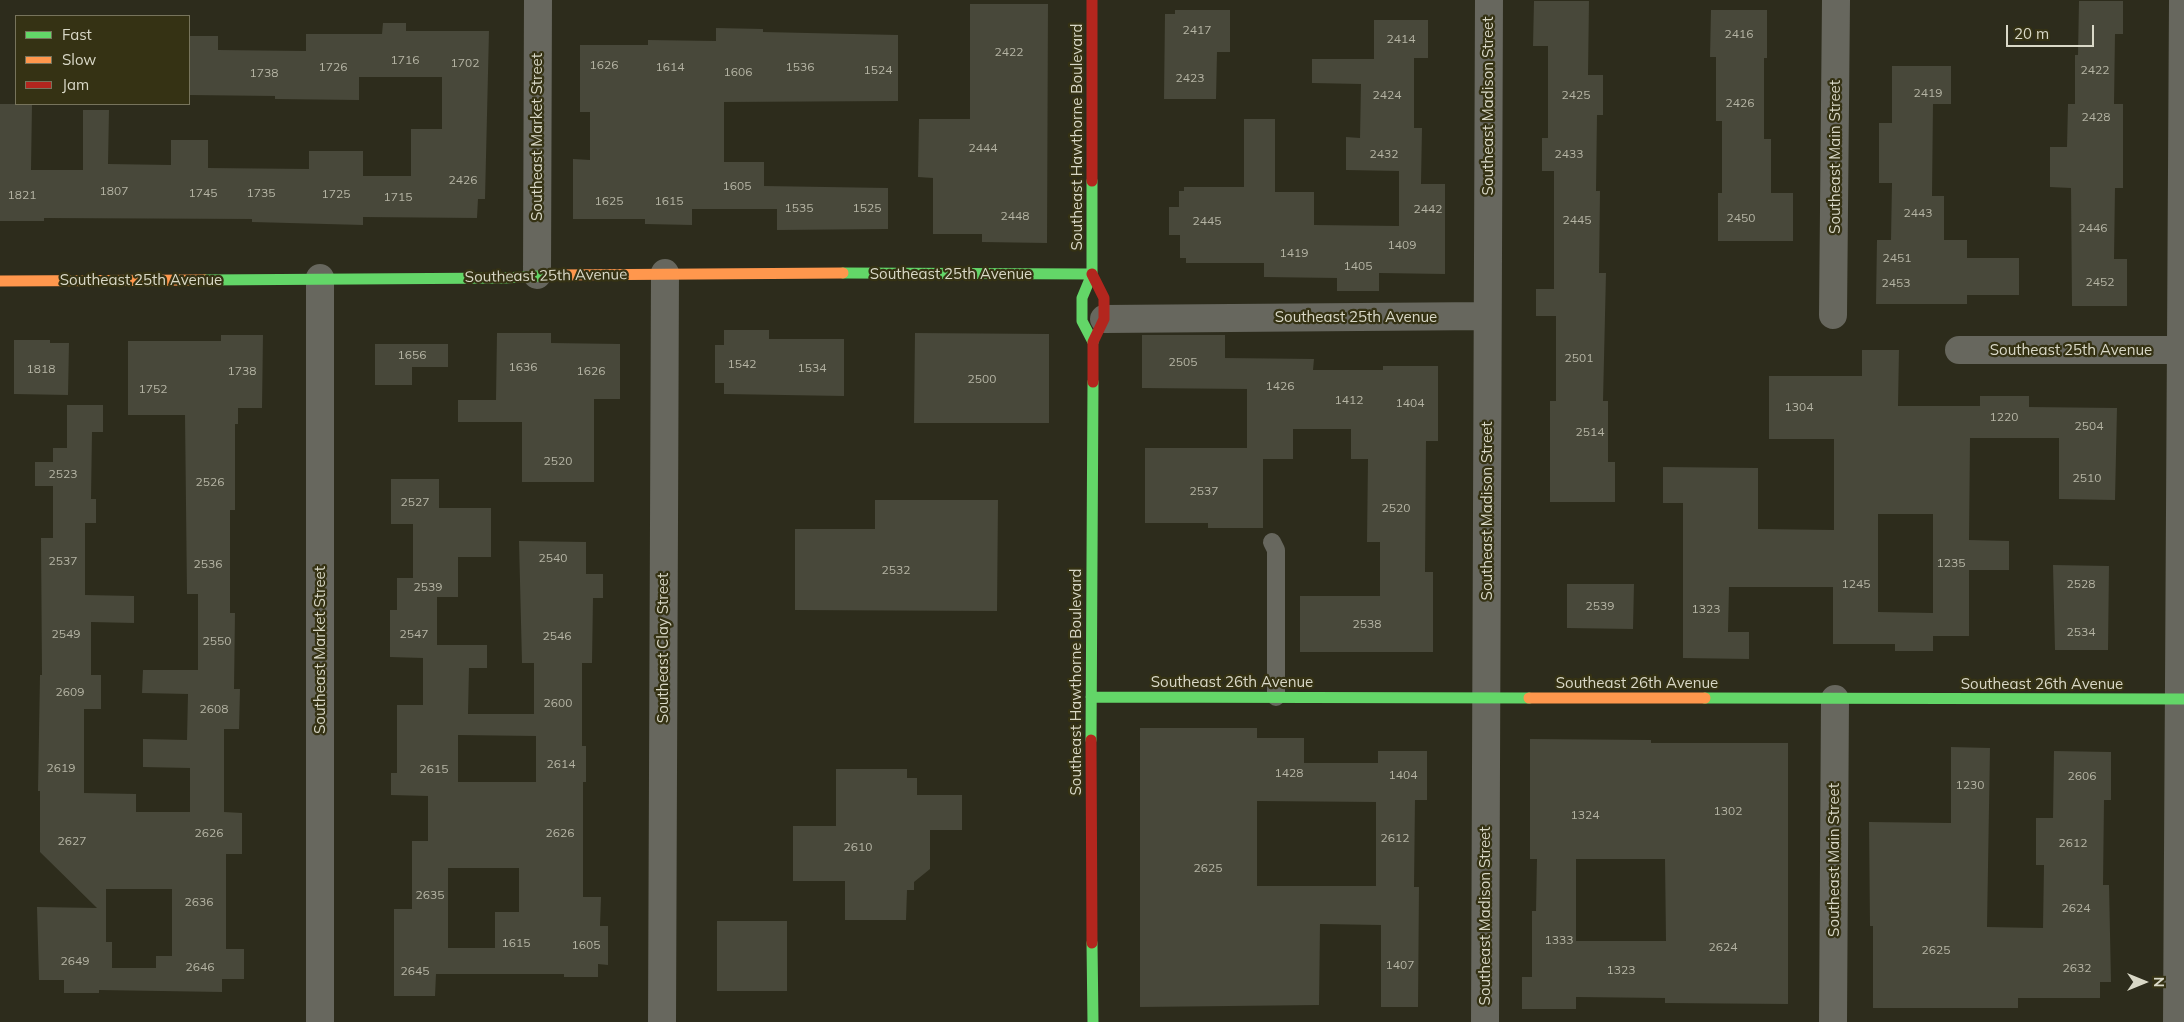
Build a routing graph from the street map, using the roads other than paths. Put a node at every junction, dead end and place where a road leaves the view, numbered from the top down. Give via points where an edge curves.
1 (538, 0) edge
2 (1092, 0) edge
3 (1489, 0) edge
4 (1836, 0) edge
5 (2183, 0) edge
6 (665, 273) junction
7 (1092, 274) junction
8 (537, 275) junction
9 (320, 278) junction
10 (0, 281) edge
11 (1833, 314) dead end
12 (1488, 316) junction
13 (1098, 330) junction
14 (1959, 350) dead end
15 (2183, 350) edge
16 (1272, 542) dead end
17 (1276, 697) junction
18 (1486, 697) junction
19 (1091, 698) junction
20 (1835, 699) junction
21 (2182, 699) edge
22 (320, 1022) edge
23 (662, 1022) edge
24 (1093, 1022) edge
25 (1484, 1022) edge
26 (1833, 1022) edge
27 (2177, 1022) edge

1 - 8 street, Southeast Market Street
2 - 7 street, Southeast Hawthorne Boulevard
3 - 12 street, Southeast Madison Street
4 - 11 street, Southeast Main Street
5 - 15 street
6 - 7 street, Southeast 25th Avenue
6 - 8 street, Southeast 25th Avenue
6 - 23 street, Southeast Clay Street
7 - 13 street, Southeast Hawthorne Boulevard via 1104,298
7 - 13 street, Southeast Hawthorne Boulevard via 1082,298 1082,321
8 - 9 street, Southeast 25th Avenue via 505,278
9 - 10 street, Southeast 25th Avenue
9 - 22 street, Southeast Market Street
12 - 13 street, Southeast 25th Avenue
12 - 18 street, Southeast Madison Street
13 - 19 street, Southeast Hawthorne Boulevard
14 - 15 street, Southeast 25th Avenue
15 - 21 street
16 - 17 lane via 1276,550
17 - 18 street, Southeast 26th Avenue
17 - 19 street, Southeast 26th Avenue
18 - 20 street, Southeast 26th Avenue
18 - 25 street, Southeast Madison Street
19 - 24 street, Southeast Hawthorne Boulevard
20 - 21 street, Southeast 26th Avenue
20 - 26 street, Southeast Main Street
21 - 27 street

